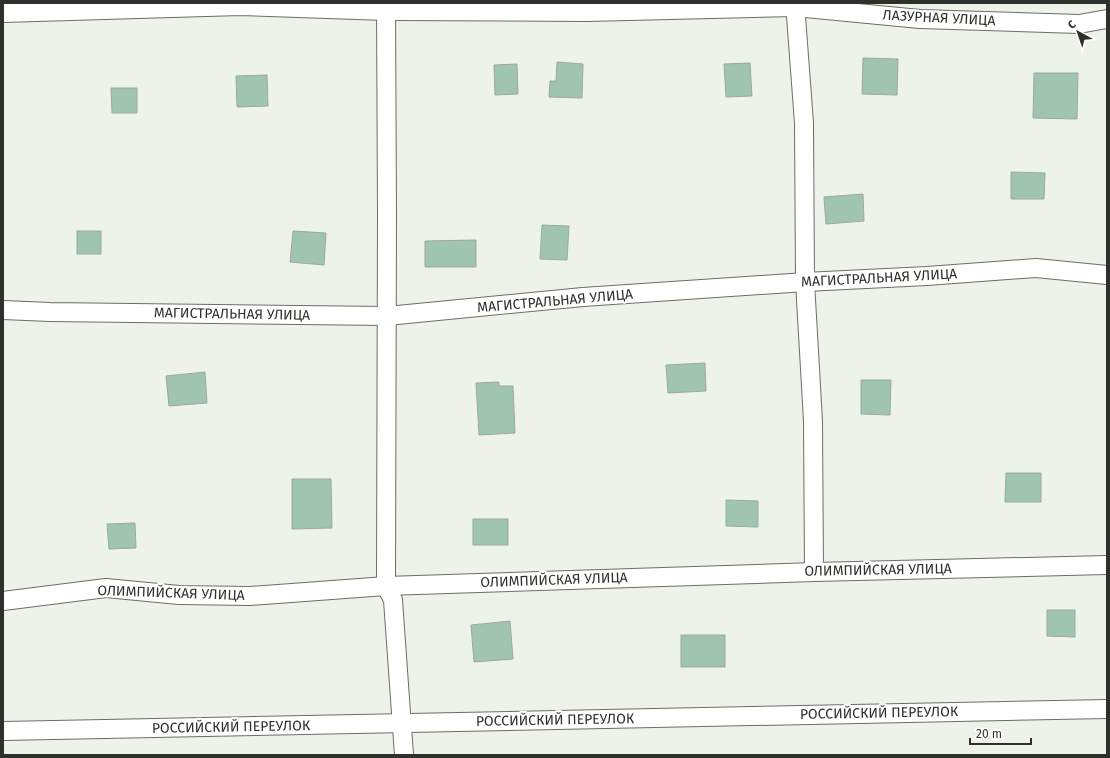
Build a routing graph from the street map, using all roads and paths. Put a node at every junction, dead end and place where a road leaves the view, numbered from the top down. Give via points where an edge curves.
1 (796, 5) edge
2 (386, 7) edge
3 (3, 13) edge
4 (1107, 19) edge
5 (1107, 275) edge
6 (805, 282) junction
7 (3, 310) edge
8 (387, 316) junction
9 (1107, 565) edge
10 (814, 572) junction
11 (386, 586) junction
12 (3, 601) edge
13 (1107, 708) edge
14 (402, 723) junction
15 (3, 732) edge
16 (404, 755) edge

1 - 2 street, ЛАЗУРНАЯ УЛИЦА via 587,12
1 - 4 street, ЛАЗУРНАЯ УЛИЦА via 920,19 1079,24
1 - 6 street via 804,123
2 - 3 street, ЛАЗУРНАЯ УЛИЦА via 240,6
2 - 8 street
5 - 6 street, МАГИСТРАЛЬНАЯ УЛИЦА via 1036,268
6 - 8 street, МАГИСТРАЛЬНАЯ УЛИЦА via 583,297
6 - 10 street via 812,421
7 - 8 street, МАГИСТРАЛЬНАЯ УЛИЦА
8 - 11 street
9 - 10 street, ОЛИМПИЙСКАЯ УЛИЦА
10 - 11 street, ОЛИМПИЙСКАЯ УЛИЦА
11 - 12 street, ОЛИМПИЙСКАЯ УЛИЦА via 250,596 179,595 106,588
11 - 14 street via 392,600
13 - 14 street, РОССИЙСКИЙ ПЕРЕУЛОК
14 - 15 street, РОССИЙСКИЙ ПЕРЕУЛОК
14 - 16 street

